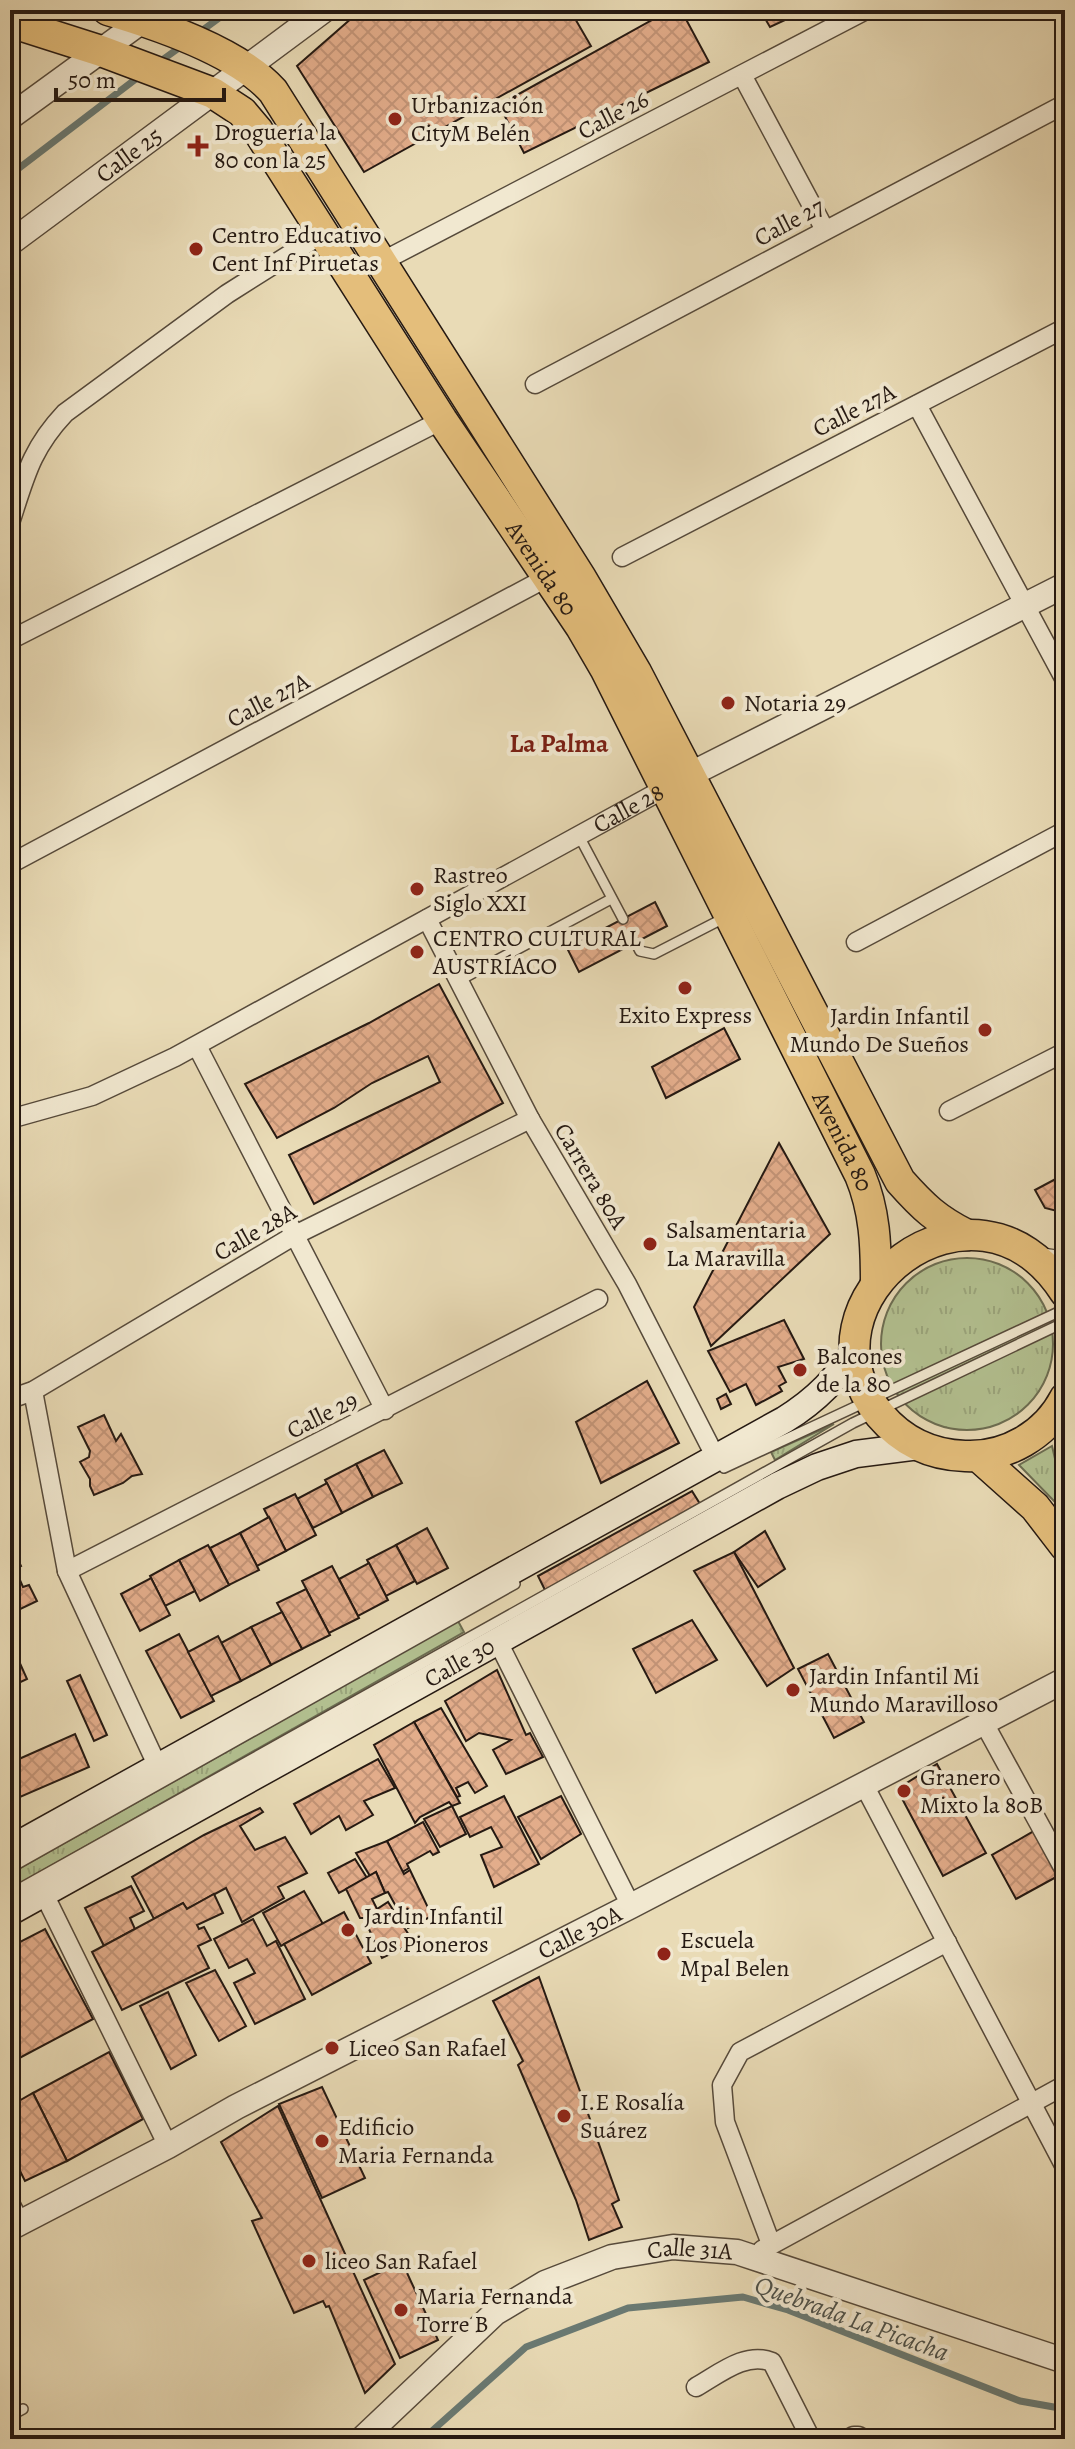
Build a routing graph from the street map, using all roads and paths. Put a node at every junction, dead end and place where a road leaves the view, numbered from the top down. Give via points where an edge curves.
1 (108, 10) edge
2 (324, 10) edge
3 (866, 10) edge
4 (154, 20) edge
5 (10, 22) edge
6 (111, 54) junction
7 (235, 61) junction
8 (742, 75) junction
9 (213, 93) junction
10 (1065, 104) edge
11 (10, 117) edge
12 (825, 230) junction
13 (322, 234) junction
14 (10, 243) edge
15 (381, 262) junction
16 (1065, 328) edge
17 (535, 384) dead end
18 (917, 405) junction
19 (442, 420) junction
20 (10, 523) edge
21 (622, 557) dead end
22 (548, 577) junction
23 (1065, 585) edge
24 (1025, 603) junction
25 (10, 640) edge
26 (1065, 680) edge
27 (679, 781) junction
28 (1065, 831) edge
29 (579, 836) junction
30 (10, 864) edge
31 (611, 899) junction
32 (729, 915) junction
33 (427, 919) junction
34 (623, 919) dead end
35 (856, 942) dead end
36 (636, 943) dead end
37 (460, 980) junction
38 (197, 1046) junction
39 (1065, 1052) edge
40 (949, 1111) dead end
41 (10, 1119) edge
42 (530, 1119) junction
43 (295, 1235) junction
44 (967, 1235) junction
45 (1033, 1256) junction
46 (1065, 1261) edge
47 (876, 1284) junction
48 (1065, 1292) edge
49 (598, 1299) dead end
50 (1065, 1309) edge
51 (1065, 1322) edge
52 (856, 1347) junction
53 (33, 1391) junction
54 (10, 1399) edge
55 (874, 1406) junction
56 (385, 1410) junction
57 (1064, 1412) edge
58 (919, 1446) junction
59 (979, 1457) junction
60 (712, 1466) junction
61 (1065, 1546) edge
62 (67, 1571) junction
63 (526, 1577) dead end
64 (497, 1640) junction
65 (1065, 1680) edge
66 (984, 1723) junction
67 (158, 1767) junction
68 (864, 1785) junction
69 (10, 1849) edge
70 (10, 1868) edge
71 (1065, 1871) edge
72 (10, 1894) edge
73 (44, 1894) junction
74 (631, 1906) junction
75 (10, 1912) edge
76 (947, 1942) junction
77 (1065, 2085) edge
78 (1031, 2103) junction
79 (168, 2146) junction
80 (1065, 2167) edge
81 (13, 2218) edge
82 (761, 2251) junction
83 (1065, 2361) edge
84 (696, 2387) dead end
85 (23, 2409) dead end
86 (10, 2416) edge
87 (362, 2439) edge
88 (811, 2439) edge

1 - 4 main road, Avenida 80
2 - 7 street, Calle 25
3 - 8 street, Calle 26
4 - 6 street
4 - 7 main road, Avenida 80
5 - 6 main road, Avenida 80
6 - 9 main road, Avenida 80
6 - 11 street
7 - 9 street, Calle 25
7 - 15 main road, Avenida 80 via 273,91
8 - 12 street
8 - 15 street, Calle 26
9 - 13 main road, Avenida 80 via 242,112 258,131
9 - 14 street, Calle 25
10 - 12 street, Calle 27
12 - 17 street, Calle 27
13 - 19 main road, Avenida 80
13 - 20 street via 227,294 65,413 31,458
15 - 27 main road, Avenida 80 via 636,672
16 - 18 street, Calle 27A
18 - 21 street, Calle 27A
18 - 24 street
19 - 22 main road, Avenida 80
19 - 25 street
22 - 27 main road, Avenida 80
22 - 30 street, Calle 27A
23 - 24 street, Calle 28
24 - 26 street
24 - 27 street, Calle 28
27 - 29 street, Calle 28
27 - 32 main road, Avenida 80
27 - 44 main road, Avenida 80 via 900,1181 927,1212
28 - 35 street
29 - 31 lane
29 - 33 street, Calle 28
31 - 34 lane
31 - 37 lane
32 - 36 lane via 654,954 640,951
32 - 47 main road, Avenida 80 via 870,1198
33 - 37 street, Carrera 80A
33 - 38 street, Calle 28
37 - 42 street, Carrera 80A
38 - 41 street, Calle 28 via 92,1096
38 - 43 street
39 - 40 street
42 - 43 street, Calle 28A
42 - 60 street, Carrera 80A via 627,1284
43 - 53 street, Calle 28A
43 - 56 street
44 - 45 main road via 1001,1241
44 - 47 main road via 916,1249
45 - 46 street
45 - 48 main road
47 - 52 main road via 865,1303
49 - 56 street, Calle 29
50 - 55 lane
51 - 55 lane
52 - 55 main road
52 - 60 main road via 817,1397
53 - 54 street, Calle 28A
53 - 62 street
55 - 58 main road via 889,1426
55 - 60 lane
55 - 72 lane
56 - 62 street, Calle 29
57 - 59 main road via 1025,1441
58 - 59 main road
58 - 64 main road, Calle 30 via 856,1454 817,1467
59 - 61 main road via 1035,1507
60 - 67 main road
62 - 67 street
63 - 70 lane
64 - 73 main road, Calle 30
64 - 74 street
65 - 66 street, Calle 30A
66 - 68 street, Calle 30A
66 - 71 street
67 - 69 main road
68 - 74 street, Calle 30A
68 - 76 street
73 - 75 main road, Calle 30
73 - 79 street
74 - 79 street, Calle 30A
76 - 78 street
76 - 82 street via 740,2052 722,2085 725,2122
77 - 78 street
78 - 80 street
78 - 82 street
79 - 81 street, Calle 30A
82 - 83 street, Calle 31A
82 - 87 street, Calle 31A via 673,2247 612,2257 545,2283 495,2313
84 - 88 street via 748,2358 772,2362
85 - 86 lane

